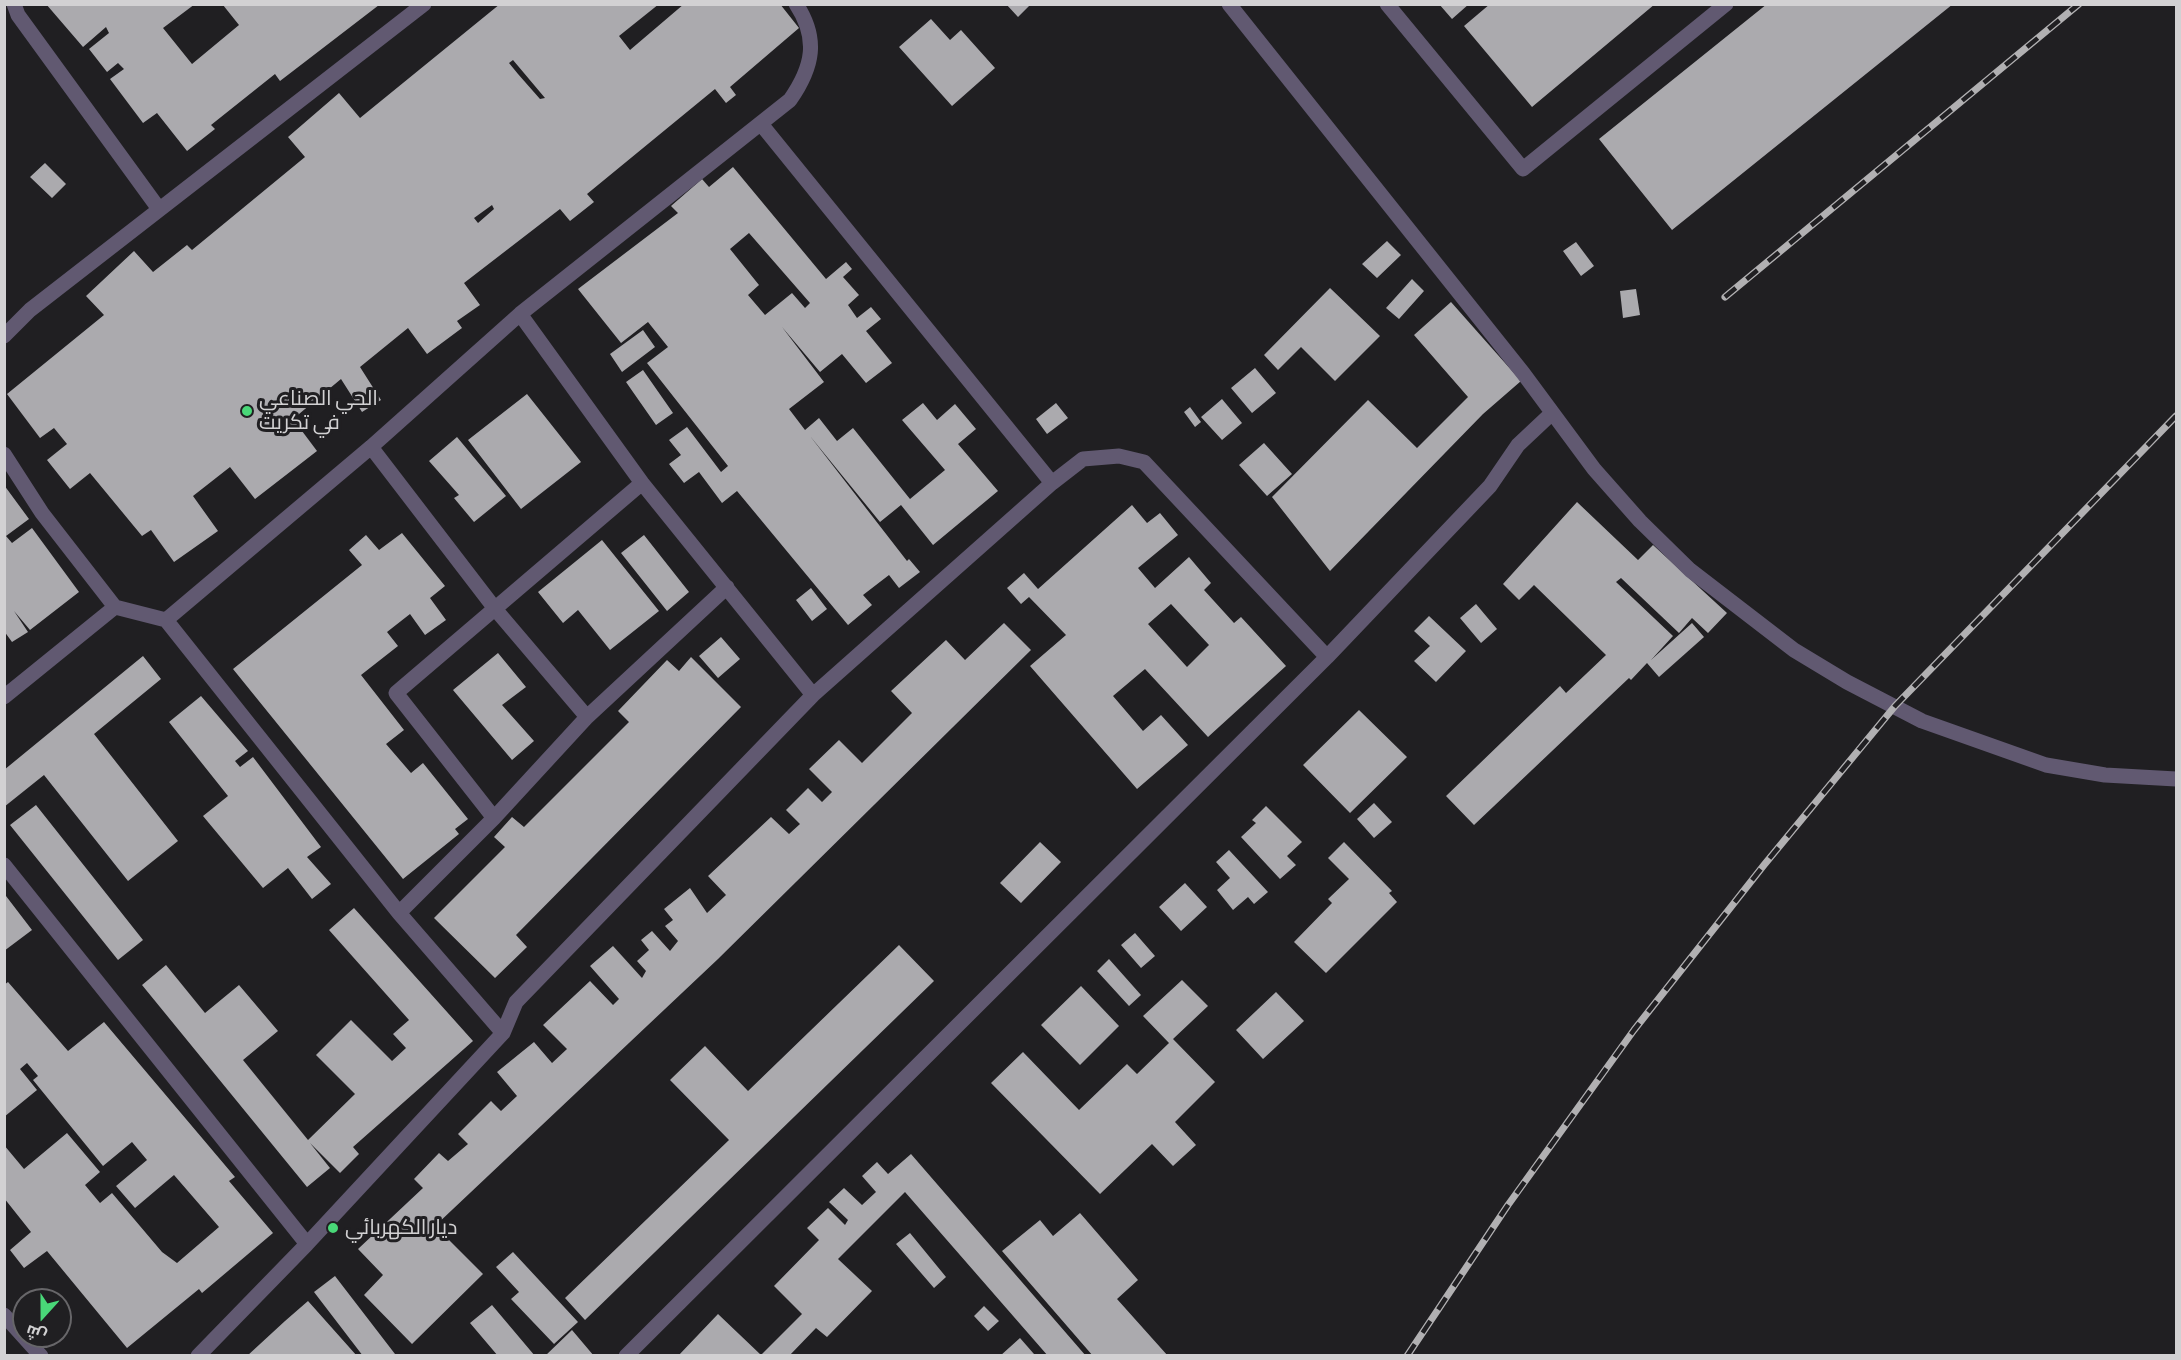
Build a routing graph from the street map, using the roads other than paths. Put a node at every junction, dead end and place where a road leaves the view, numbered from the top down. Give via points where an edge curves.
1 (14, 4) edge
2 (424, 4) edge
3 (796, 4) edge
4 (1228, 4) edge
5 (1387, 4) edge
6 (1726, 4) edge
7 (761, 124) junction
8 (159, 209) junction
9 (520, 314) junction
10 (4, 336) edge
11 (1551, 414) junction
12 (371, 447) junction
13 (4, 454) edge
14 (642, 483) junction
15 (1052, 483) junction
16 (727, 587) junction
17 (115, 607) junction
18 (496, 610) junction
19 (166, 620) junction
20 (1327, 657) junction
21 (813, 695) junction
22 (4, 697) edge
23 (587, 717) junction
24 (2176, 779) edge
25 (494, 818) junction
26 (4, 865) edge
27 (399, 912) junction
28 (503, 1034) junction
29 (307, 1244) junction
30 (4, 1315) edge
31 (41, 1356) edge
32 (198, 1356) edge
33 (626, 1356) edge

1 - 8 street via 18,15
2 - 8 street
3 - 7 street via 812,44 807,65 801,85 790,100
4 - 11 street via 1523,373
5 - 6 street via 1523,169
7 - 9 street
7 - 15 street
8 - 10 street via 30,310
9 - 12 street
9 - 14 street
11 - 20 street via 1518,446 1490,486
11 - 24 street via 1624,504 1690,570 1794,650 1847,682 1922,721 2046,765 2105,775
12 - 18 street
12 - 19 street
13 - 17 street via 42,513
14 - 16 street
14 - 18 street
15 - 20 street via 1083,459 1119,456 1144,462
15 - 21 street
16 - 21 street
16 - 23 street
17 - 19 street
17 - 22 street
18 - 23 street
18 - 25 street via 396,693
19 - 27 street
20 - 33 street
21 - 28 street via 516,1002
23 - 25 street
25 - 27 street
26 - 29 street
27 - 28 street
28 - 29 street
29 - 32 street
30 - 31 street

